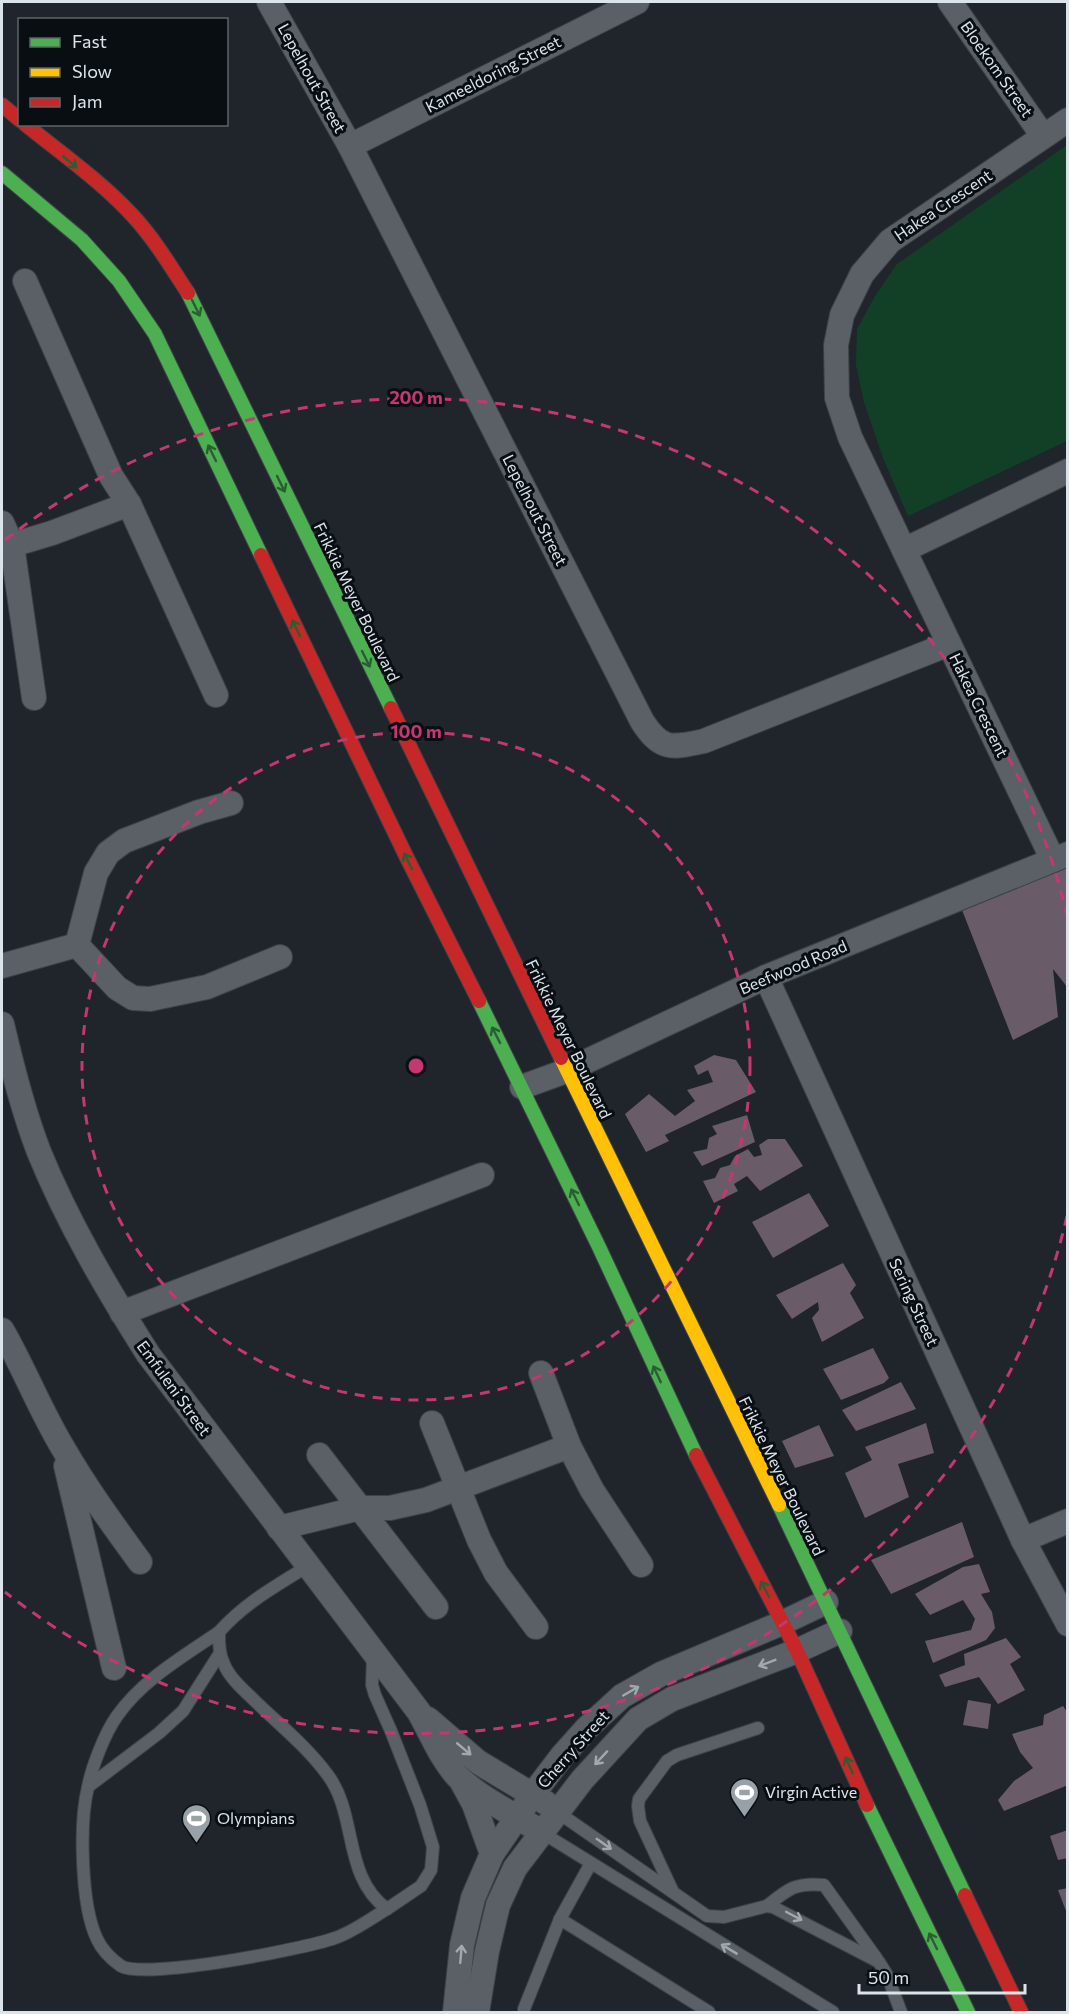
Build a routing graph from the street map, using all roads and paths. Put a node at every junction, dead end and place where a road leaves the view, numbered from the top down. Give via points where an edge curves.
1 (269, 2) edge
2 (637, 2) edge
3 (950, 2) edge
4 (2, 105) edge
5 (18, 118) edge
6 (1068, 120) edge
7 (27, 126) edge
8 (1043, 136) junction
9 (350, 146) junction
10 (2, 173) edge
11 (25, 281) dead end
12 (1068, 471) edge
13 (129, 504) junction
14 (2, 523) edge
15 (7, 546) edge
16 (904, 550) junction
17 (949, 644) junction
18 (216, 695) dead end
19 (34, 698) dead end
20 (231, 803) dead end
21 (1060, 857) edge
22 (77, 945) junction
23 (279, 957) dead end
24 (2, 966) edge
25 (766, 977) junction
26 (2, 1024) edge
27 (566, 1071) junction
28 (522, 1088) junction
29 (482, 1175) dead end
30 (122, 1313) junction
31 (2, 1329) edge
32 (541, 1373) dead end
33 (432, 1423) dead end
34 (62, 1446) junction
35 (569, 1446) junction
36 (319, 1455) dead end
37 (458, 1489) junction
38 (360, 1509) junction
39 (1068, 1521) edge
40 (279, 1528) junction
41 (1023, 1540) junction
42 (140, 1562) dead end
43 (641, 1565) dead end
44 (308, 1566) junction
45 (825, 1602) junction
46 (436, 1607) dead end
47 (782, 1623) junction
48 (1068, 1624) edge
49 (536, 1627) dead end
50 (840, 1631) junction
51 (219, 1632) junction
52 (797, 1651) junction
53 (220, 1653) junction
54 (374, 1653) junction
55 (114, 1668) dead end
56 (419, 1712) junction
57 (759, 1728) dead end
58 (458, 1777) junction
59 (88, 1786) junction
60 (533, 1794) junction
61 (556, 1810) junction
62 (518, 1816) junction
63 (541, 1832) junction
64 (492, 1854) junction
65 (591, 1863) junction
66 (673, 1893) junction
67 (767, 1906) junction
68 (387, 1909) junction
69 (560, 1920) junction
70 (993, 1956) junction
71 (879, 1962) junction
72 (988, 1979) dead end
73 (979, 1996) dead end
74 (524, 2009) dead end
75 (966, 2010) edge
76 (455, 2013) edge
77 (477, 2013) edge
78 (709, 2013) edge
79 (833, 2013) edge
80 (901, 2013) edge
81 (1022, 2013) edge

1 - 9 street, Lepelhout Street
2 - 9 street, Kameeldoring Street
3 - 8 street, Bloekom Street
4 - 5 street
6 - 8 street, Hakea Crescent
7 -> 27 street, Frikkie Meyer Boulevard via 133,217 190,296
8 - 16 street, Hakea Crescent via 890,241 862,274 842,315 836,345 837,398 850,436
9 - 17 street, Lepelhout Street via 652,736 666,745 704,741
28 -> 10 street via 155,334 119,281 82,240
11 - 13 street via 111,476
12 - 16 street
13 - 15 street
13 - 18 street
14 - 15 street
15 - 19 street
16 - 17 street, Hakea Crescent
17 - 21 street, Hakea Crescent
20 - 22 street via 124,841 108,853 96,873
21 - 25 street, Beefwood Road
22 - 23 street via 117,988 133,998 150,999 207,987
22 - 24 street
25 - 27 street, Beefwood Road
25 - 41 street, Sering Street
26 - 30 street, Emfuleni Street via 14,1077 39,1151 75,1231
27 - 28 street, Beefwood Road
27 - 45 street, Frikkie Meyer Boulevard
47 -> 28 street via 682,1428
29 - 30 street
30 - 40 street, Emfuleni Street via 180,1399
31 - 34 street
32 - 35 street
33 - 37 street
34 - 42 street
34 - 55 street
35 - 37 street
35 - 43 street via 592,1490
36 - 38 street
37 - 38 street via 406,1505
37 - 49 street via 496,1573
38 - 40 street
38 - 46 street
39 - 41 street
40 - 44 street, Emfuleni Street
41 - 48 street, Sering Street
44 - 51 lane via 260,1595
44 - 54 street, Emfuleni Street
45 - 47 street, Cherry Street
45 - 50 street, Frikkie Meyer Boulevard
47 - 52 street
60 -> 47 street, Cherry Street via 587,1728 622,1696 661,1674
50 - 52 street, Cherry Street
50 - 70 street, Frikkie Meyer Boulevard
51 - 53 lane
51 - 59 lane via 166,1668 117,1716
52 -> 61 street, Cherry Street via 672,1700 638,1719
75 -> 52 street
53 - 59 lane via 183,1711
53 - 68 lane via 224,1666 241,1688 328,1774 339,1794 359,1874 374,1899
54 - 56 street, Emfuleni Street
54 - 68 lane via 375,1695 392,1731 433,1847 431,1870 421,1886
56 - 58 street, Emfuleni Street
56 -> 60 street, Emfuleni Street via 478,1762
57 - 66 lane via 677,1755 667,1761 639,1799 640,1821
58 - 62 street, Emfuleni Street
58 - 64 street via 474,1804
59 - 68 lane via 82,1843 89,1907 97,1939 109,1957 124,1968 153,1970 284,1952 337,1938
60 - 61 street, Emfuleni Street
60 - 62 street, Cherry Street
61 - 63 street, Cherry Street
61 -> 66 lane
62 - 63 street, Emfuleni Street
62 - 64 street, Cherry Street
63 - 65 lane
63 - 77 street, Cherry Street via 515,1868 498,1905
76 -> 64 street, Cherry Street via 462,1945 473,1898
65 - 69 lane
79 -> 65 lane
66 - 67 lane via 715,1918
67 -> 71 lane via 781,1909
67 - 71 lane via 794,1886 824,1885
69 - 74 lane
69 - 78 lane
70 - 72 street
70 - 81 street, Frikkie Meyer Boulevard
71 - 80 lane
73 - 75 street

